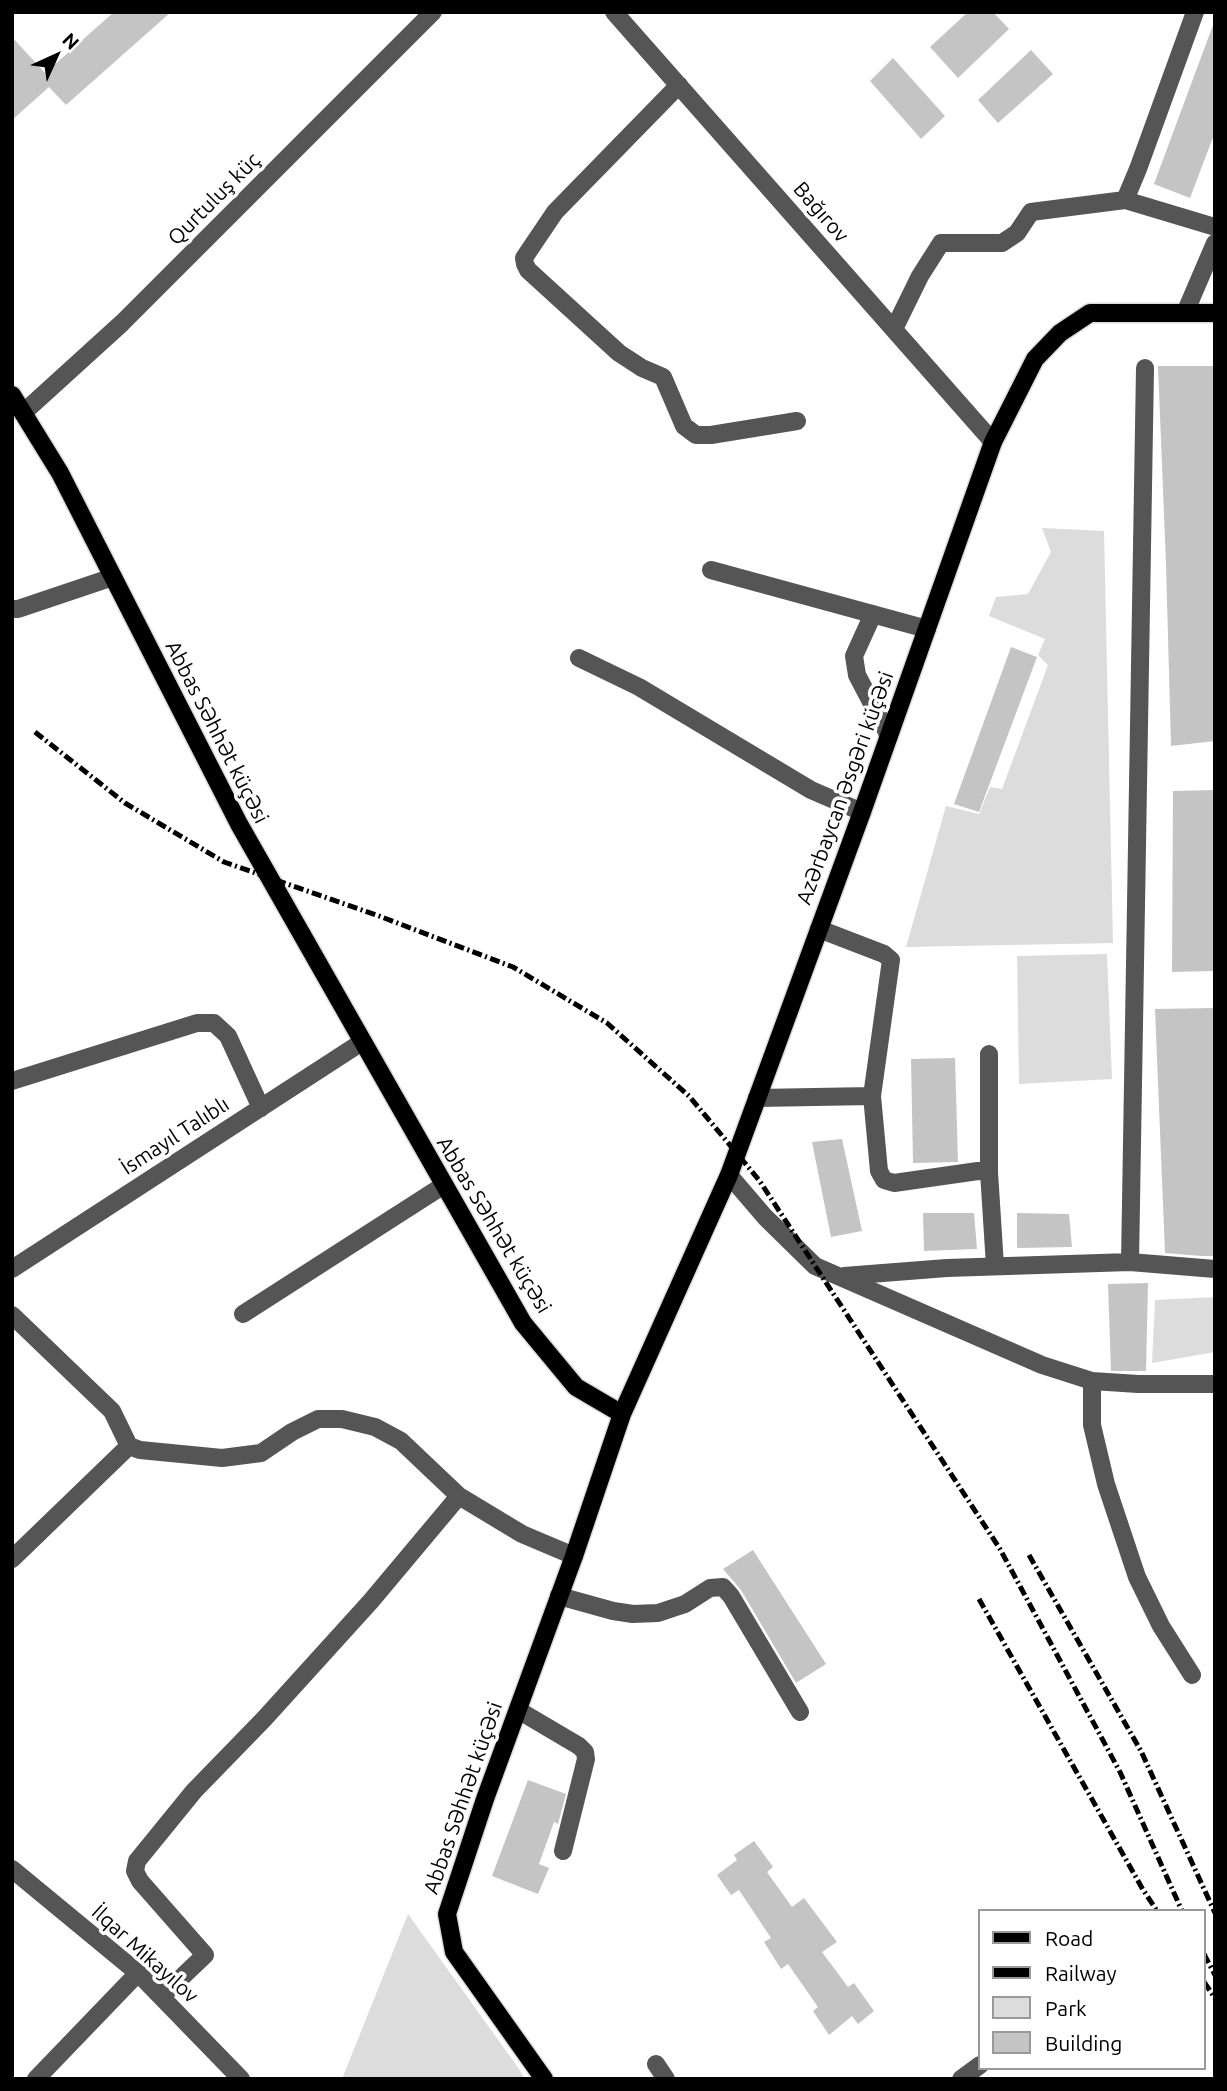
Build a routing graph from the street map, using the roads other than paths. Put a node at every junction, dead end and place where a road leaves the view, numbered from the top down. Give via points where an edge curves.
1 (433, 12) edge
2 (614, 12) edge
3 (1195, 12) edge
4 (679, 85) junction
5 (1125, 200) junction
6 (1215, 227) edge
7 (1215, 243) edge
8 (1185, 313) junction
9 (1215, 313) edge
10 (894, 329) junction
11 (1145, 368) dead end
12 (12, 395) edge
13 (23, 413) junction
14 (797, 421) dead end
15 (993, 442) junction
16 (711, 570) dead end
17 (113, 577) junction
18 (12, 609) edge
19 (873, 614) junction
20 (926, 629) junction
21 (579, 658) dead end
22 (889, 736) junction
23 (862, 812) junction
24 (819, 929) junction
25 (362, 1042) junction
26 (989, 1054) dead end
27 (12, 1081) edge
28 (872, 1096) junction
29 (757, 1098) junction
30 (261, 1108) junction
31 (989, 1172) junction
32 (729, 1175) junction
33 (444, 1185) junction
34 (1130, 1262) junction
35 (995, 1266) junction
36 (12, 1269) edge
37 (1215, 1269) edge
38 (841, 1277) junction
39 (243, 1314) dead end
40 (12, 1315) edge
41 (1092, 1381) junction
42 (1215, 1384) edge
43 (622, 1415) junction
44 (129, 1446) junction
45 (459, 1496) junction
46 (574, 1556) junction
47 (12, 1559) edge
48 (559, 1595) junction
49 (1192, 1675) dead end
50 (518, 1710) junction
51 (800, 1713) dead end
52 (563, 1851) dead end
53 (12, 1869) edge
54 (138, 1973) junction
55 (162, 1996) junction
56 (978, 2066) edge
57 (36, 2079) edge
58 (241, 2079) edge
59 (544, 2079) edge
60 (961, 2079) edge

1 - 13 street, Qurtuluş küç via 122,323
2 - 4 street, Bağırov
3 - 5 street
4 - 10 street, Bağırov
4 - 14 street via 555,212 524,258 525,264 619,353 663,377 684,426 696,435
5 - 6 street
5 - 10 street via 1031,212 1017,233 1002,243 941,243
7 - 8 street
8 - 9 main road, Azərbaycan əsgəri küçəsi
8 - 15 main road, Azərbaycan əsgəri küçəsi via 1090,313 1060,333 1035,359
10 - 15 street, Bağırov
11 - 34 street
12 - 13 main road, Abbas Səhhət küçəsi
13 - 17 main road, Abbas Səhhət küçəsi via 60,473
15 - 20 main road, Azərbaycan əsgəri küçəsi
16 - 19 street
17 - 18 street
17 - 25 main road, Abbas Səhhət küçəsi via 239,824
19 - 20 street
19 - 22 street via 854,656 857,675
20 - 22 main road, Azərbaycan əsgəri küçəsi
21 - 23 street via 639,687 811,790
22 - 23 main road, Azərbaycan əsgəri küçəsi
23 - 24 main road, Azərbaycan əsgəri küçəsi
24 - 28 street via 891,960
24 - 29 main road, Azərbaycan əsgəri küçəsi
25 - 30 street, İsmayıl Talıblı
25 - 33 main road, Abbas Səhhət küçəsi
26 - 31 street
27 - 30 street via 197,1023 214,1023 228,1036
28 - 29 street
28 - 31 street via 879,1171 884,1180 894,1183
29 - 32 main road, Azərbaycan əsgəri küçəsi
30 - 36 street, İsmayıl Talıblı
31 - 35 street
32 - 38 street via 815,1266
32 - 43 main road, Azərbaycan əsgəri küçəsi
33 - 39 street
33 - 43 main road, Abbas Səhhət küçəsi via 523,1323 576,1387
34 - 35 street
34 - 37 street
35 - 38 street
38 - 41 street via 1042,1365
40 - 44 street via 112,1411
41 - 42 street
41 - 49 street via 1092,1425 1137,1577
43 - 46 main road, Abbas Səhhət küçəsi
44 - 45 street via 222,1458 261,1453 318,1419 342,1419 375,1427 401,1441
44 - 47 street
45 - 46 street via 522,1534
45 - 55 street via 371,1601 194,1791 137,1861 140,1881 205,1955
46 - 48 main road, Abbas Səhhət küçəsi
48 - 50 main road, Abbas Səhhət küçəsi
48 - 51 street via 613,1611 658,1613 685,1604 710,1588 723,1587
50 - 52 street via 585,1752
50 - 59 main road, Abbas Səhhət küçəsi via 447,1914 454,1952
53 - 54 street, İlqar Mikayılov
54 - 55 street, İlqar Mikayılov
54 - 57 street
55 - 58 street, İlqar Mikayılov
56 - 60 street

